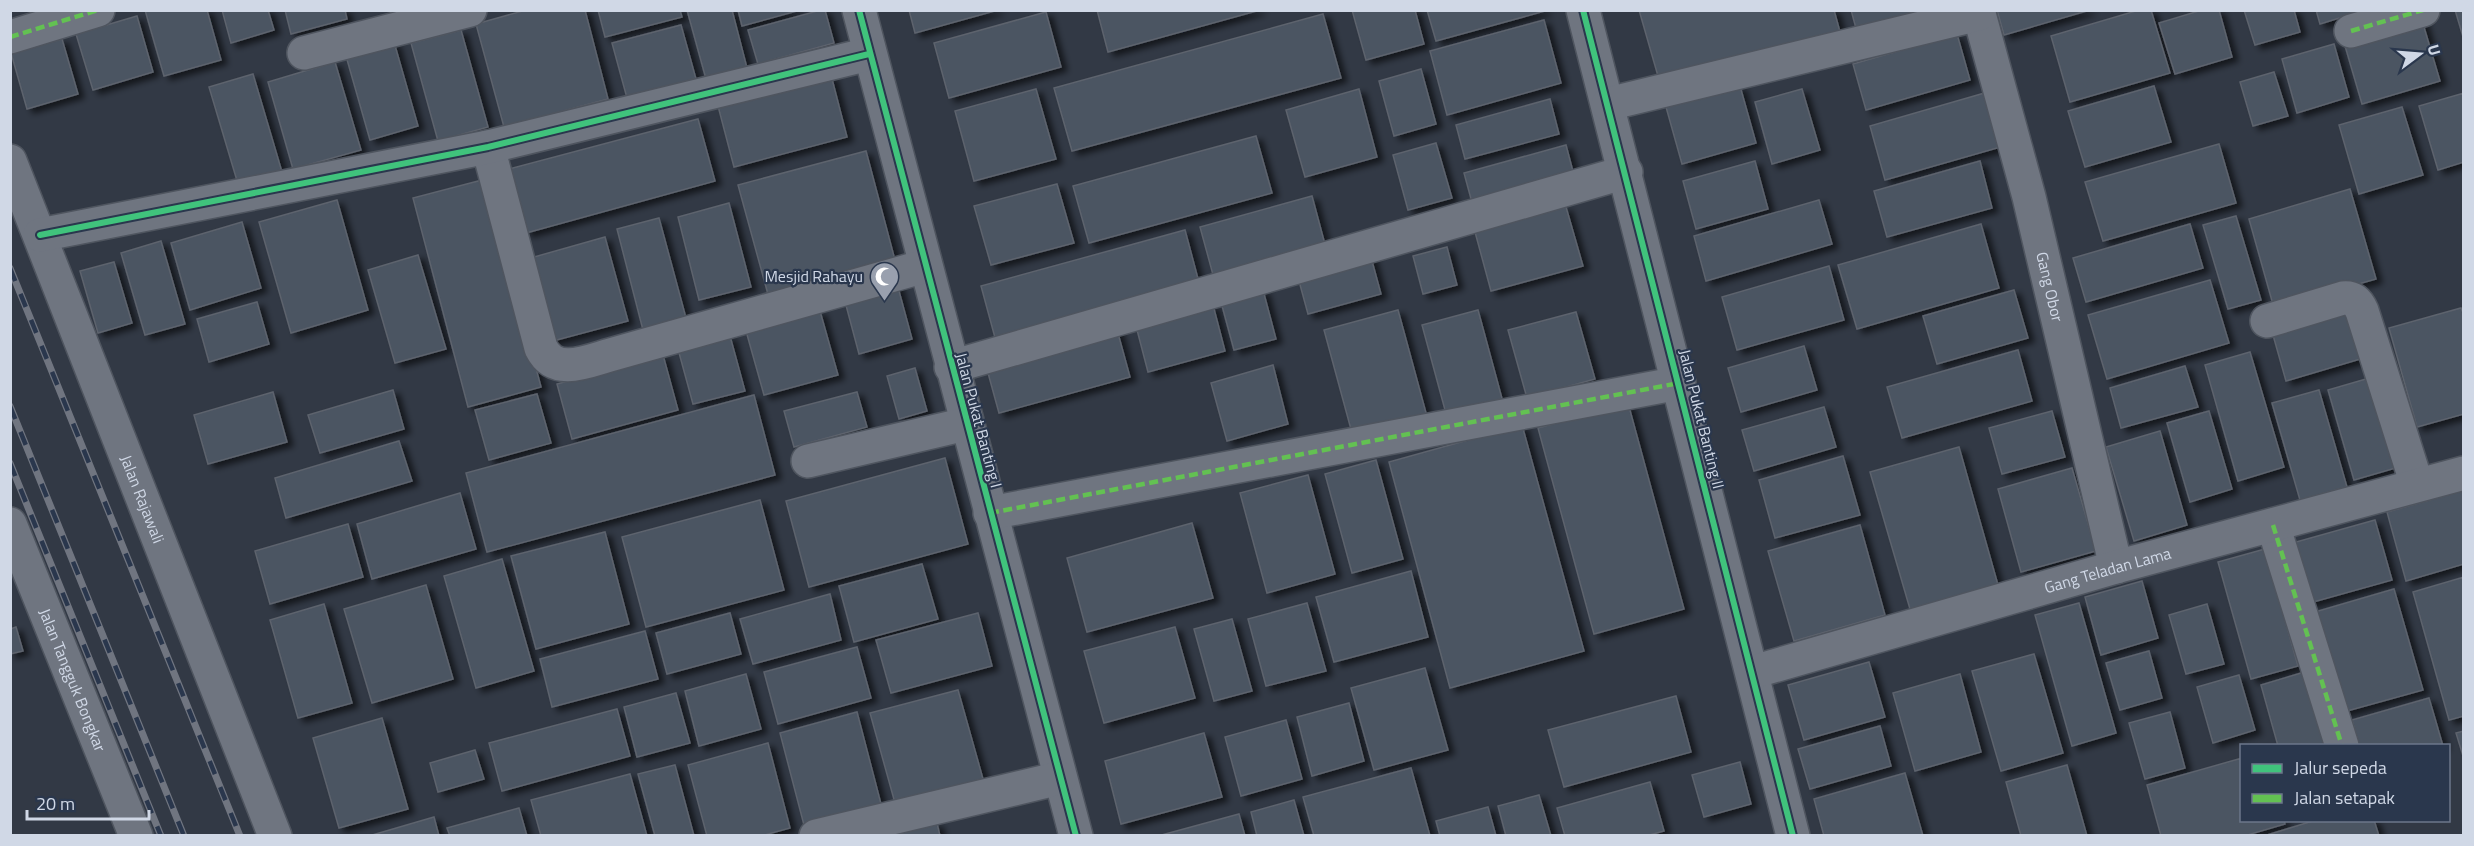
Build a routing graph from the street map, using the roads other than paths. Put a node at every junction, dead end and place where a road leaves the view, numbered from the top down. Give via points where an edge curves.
1 (98, 10) edge
2 (470, 10) edge
3 (859, 10) edge
4 (1583, 10) edge
5 (2423, 10) edge
6 (1978, 12) edge
7 (2351, 31) dead end
8 (10, 37) edge
9 (304, 53) dead end
10 (869, 54) junction
11 (1608, 104) junction
12 (488, 147) junction
13 (10, 161) edge
14 (1626, 172) junction
15 (40, 235) junction
16 (925, 267) junction
17 (2267, 321) dead end
18 (951, 367) junction
19 (1679, 383) junction
20 (966, 424) junction
21 (808, 461) dead end
22 (2463, 473) edge
23 (2417, 485) junction
24 (990, 513) junction
25 (10, 524) edge
26 (2273, 525) junction
27 (2116, 567) junction
28 (1753, 672) junction
29 (2341, 744) edge
30 (1060, 778) junction
31 (136, 836) edge
32 (275, 836) edge
33 (816, 836) edge
34 (1076, 836) edge
35 (1793, 836) edge

1 - 8 street
2 - 9 street
3 - 10 street, Jalan Pukat Banting I
4 - 11 street, Jalan Pukat Banting II
5 - 7 street
6 - 11 street
6 - 27 street, Gang Obor via 2029,197
10 - 12 street
10 - 16 street, Jalan Pukat Banting I
11 - 14 street, Jalan Pukat Banting II
12 - 15 street
12 - 16 street via 541,348 546,358 559,365 610,355
13 - 15 street, Jalan Rajawali
14 - 18 street
14 - 19 street, Jalan Pukat Banting II
15 - 32 street, Jalan Rajawali
16 - 18 street, Jalan Pukat Banting I
17 - 23 street via 2343,298 2355,301 2362,311
18 - 20 street, Jalan Pukat Banting I
19 - 24 street
19 - 28 street, Jalan Pukat Banting II
20 - 21 street
20 - 24 street, Jalan Pukat Banting I
22 - 23 street, Gang Teladan Lama
23 - 26 street, Gang Teladan Lama
24 - 30 street, Jalan Pukat Banting I
25 - 31 street, Jalan Tangguk Bongkar
26 - 27 street, Gang Teladan Lama
26 - 29 street
27 - 28 street, Gang Teladan Lama
28 - 35 street, Jalan Pukat Banting II
30 - 33 street
30 - 34 street, Jalan Pukat Banting I

